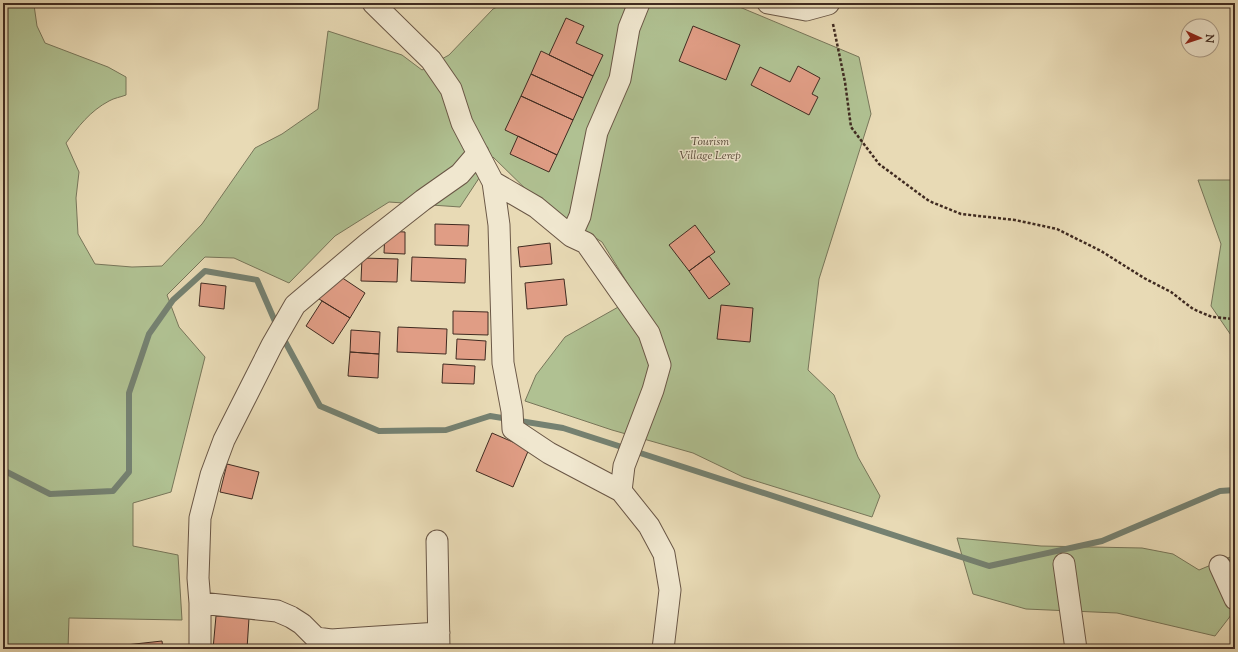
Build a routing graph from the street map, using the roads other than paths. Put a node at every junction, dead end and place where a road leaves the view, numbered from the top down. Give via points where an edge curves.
1 (374, 3) edge
2 (639, 3) edge
3 (768, 3) edge
4 (829, 4) edge
5 (478, 153) junction
6 (493, 182) junction
7 (571, 236) junction
8 (622, 491) junction
9 (437, 541) dead end
10 (1064, 564) dead end
11 (1220, 566) dead end
12 (1235, 599) edge
13 (200, 603) junction
14 (439, 641) edge
15 (316, 644) edge
16 (200, 649) edge
17 (663, 649) edge
18 (1076, 649) edge

1 - 5 street via 431,60 447,83 462,123
2 - 7 street via 628,28 620,79 597,132 580,216
3 - 4 street via 806,10
5 - 6 street
5 - 13 street via 460,174 367,244 295,305 224,440 211,475 200,518
6 - 7 street via 536,207
6 - 8 street via 499,225 503,363 513,420 549,453
7 - 8 street via 586,243 649,333 660,365 624,466
8 - 17 street via 649,526 664,554 670,590
9 - 14 street
10 - 18 street
11 - 12 street
13 - 15 street via 277,611 302,624
13 - 16 street
14 - 15 street via 331,640

